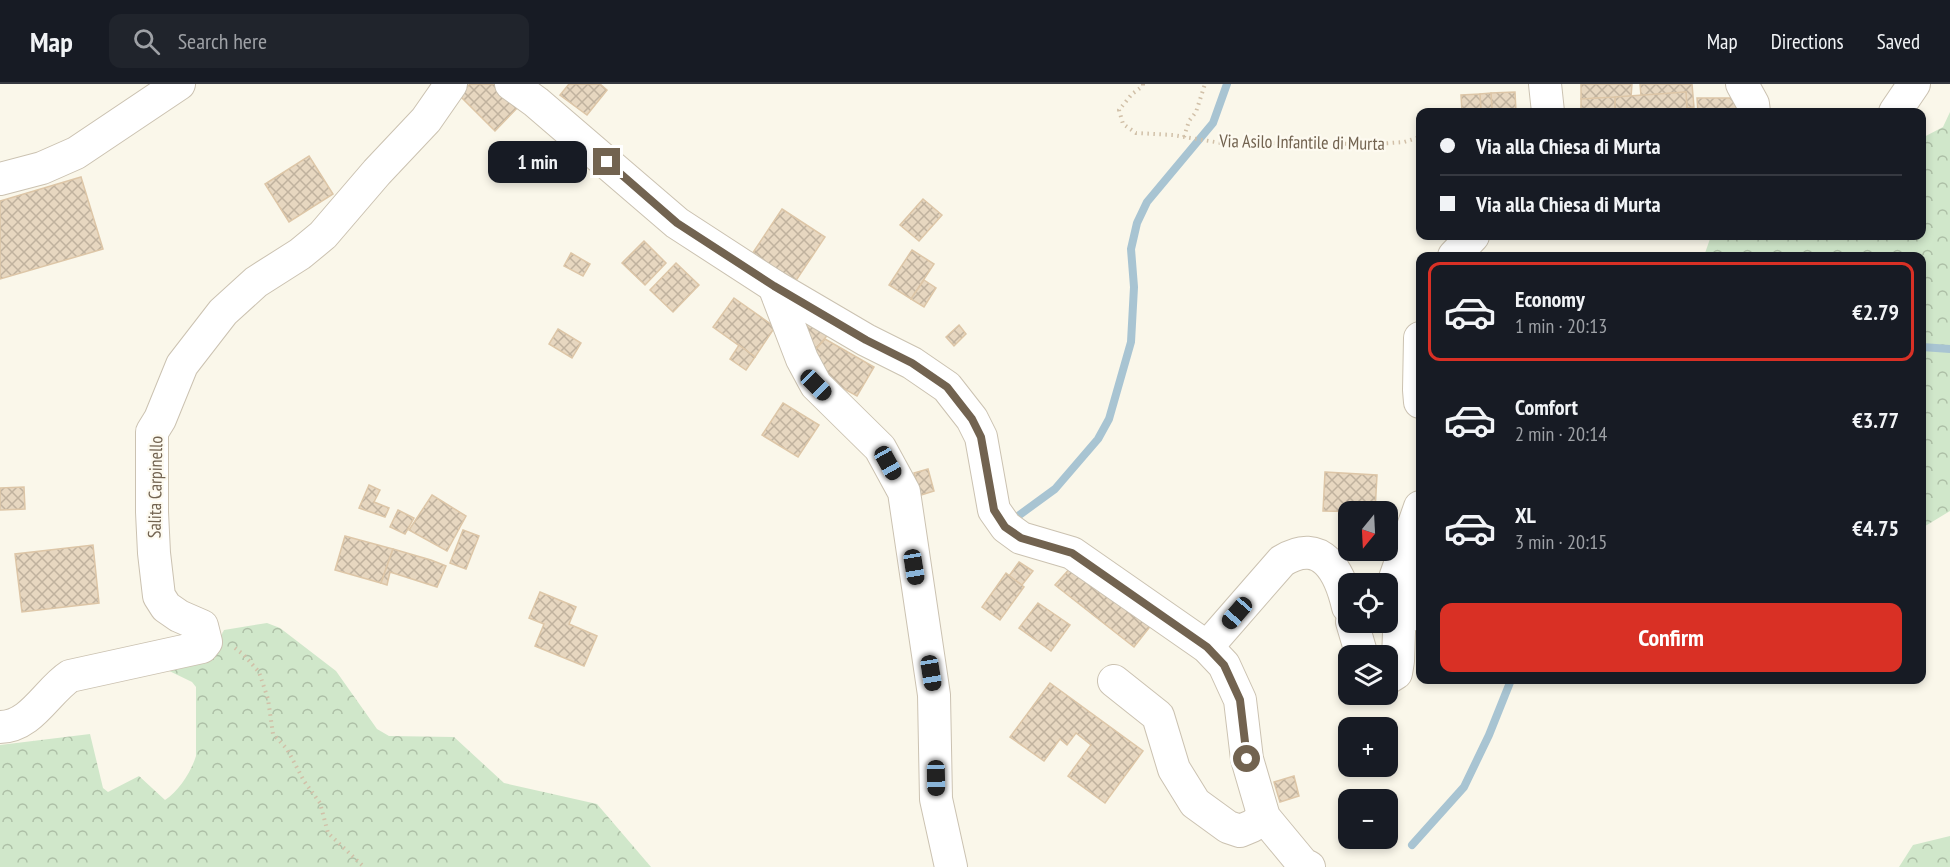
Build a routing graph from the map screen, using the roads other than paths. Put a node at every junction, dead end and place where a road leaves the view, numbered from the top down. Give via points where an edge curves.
1 (179, 84) edge
2 (451, 84) edge
3 (511, 84) edge
4 (1545, 84) edge
5 (1742, 84) edge
6 (1914, 84) edge
7 (1548, 108) edge
8 (1754, 108) edge
9 (1897, 108) edge
10 (0, 180) edge
11 (1469, 240) edge
12 (1458, 252) edge
13 (774, 286) junction
14 (1416, 518) edge
15 (1409, 538) junction
16 (1338, 576) edge
17 (1416, 593) edge
18 (1207, 647) junction
19 (1398, 661) edge
20 (1114, 681) dead end
21 (0, 727) edge
22 (1264, 817) junction
23 (951, 867) edge
24 (1309, 867) edge

1 - 10 street via 76,153
2 - 21 street, Salita Carpinello via 426,120 323,236 256,282 223,312 182,364 152,432 152,512 159,596 166,607 202,626 206,642 202,647 70,676 30,715 9,727
3 - 13 street via 677,223
4 - 7 street
5 - 8 street
6 - 9 street
11 - 12 street
13 - 18 street via 912,363 947,387 981,437 994,510 1005,527 1021,538 1072,553
13 - 23 street via 816,385 880,448 904,492 934,694 936,800
14 - 15 street
15 - 17 street
15 - 19 street via 1393,584
16 - 18 street via 1326,560 1305,552 1294,554 1282,561
18 - 22 street via 1224,665 1240,700 1247,759
20 - 22 street via 1158,716 1174,769 1196,803 1239,831
22 - 24 street

